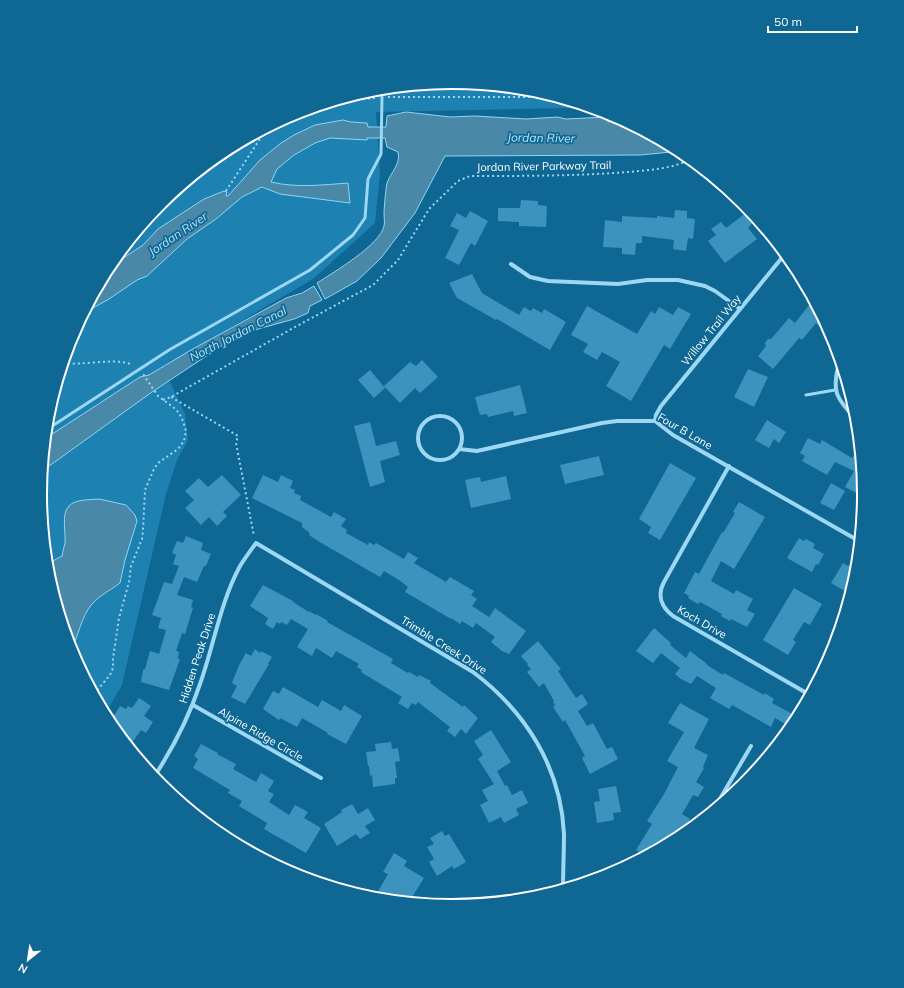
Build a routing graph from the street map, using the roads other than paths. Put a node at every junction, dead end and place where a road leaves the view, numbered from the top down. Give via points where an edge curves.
1 (382, 97) road end
2 (781, 258) edge
3 (511, 264) dead end
4 (740, 308) junction
5 (837, 368) edge
6 (835, 390) junction
7 (806, 395) dead end
8 (848, 409) edge
9 (655, 421) junction
10 (53, 426) edge
11 (459, 449) junction
12 (729, 466) junction
13 (855, 538) edge
14 (256, 543) joint
15 (805, 692) edge
16 (193, 704) junction
17 (751, 746) dead end
18 (158, 771) edge
19 (321, 778) dead end
20 (722, 795) edge
21 (563, 883) edge

1 - 10 lane via 381,154 368,179 365,218 353,235 310,270 168,350
2 - 4 street, Willow Trail Way
3 - 4 street via 530,277 548,282 618,284 647,280 678,280 705,286
4 - 9 street, Willow Trail Way via 660,406
5 - 6 street
6 - 7 lane
6 - 8 street
9 - 11 street, Four B Lane via 602,423 477,451
9 - 12 street, Four B Lane via 673,435
11 - 11 street via 446,459 429,456 422,451 419,443 418,434 421,426 434,416 451,418 462,432
12 - 13 street, Four B Lane
12 - 15 street, Koch Drive via 664,582 660,590 660,600 673,616
14 - 16 street, Hidden Peak Drive via 240,565 227,596
14 - 21 street, Trimble Creek Drive via 458,662 487,682 512,707 536,740 554,782 564,834
16 - 18 street, Hidden Peak Drive
16 - 19 street, Alpine Ridge Circle
17 - 20 street

